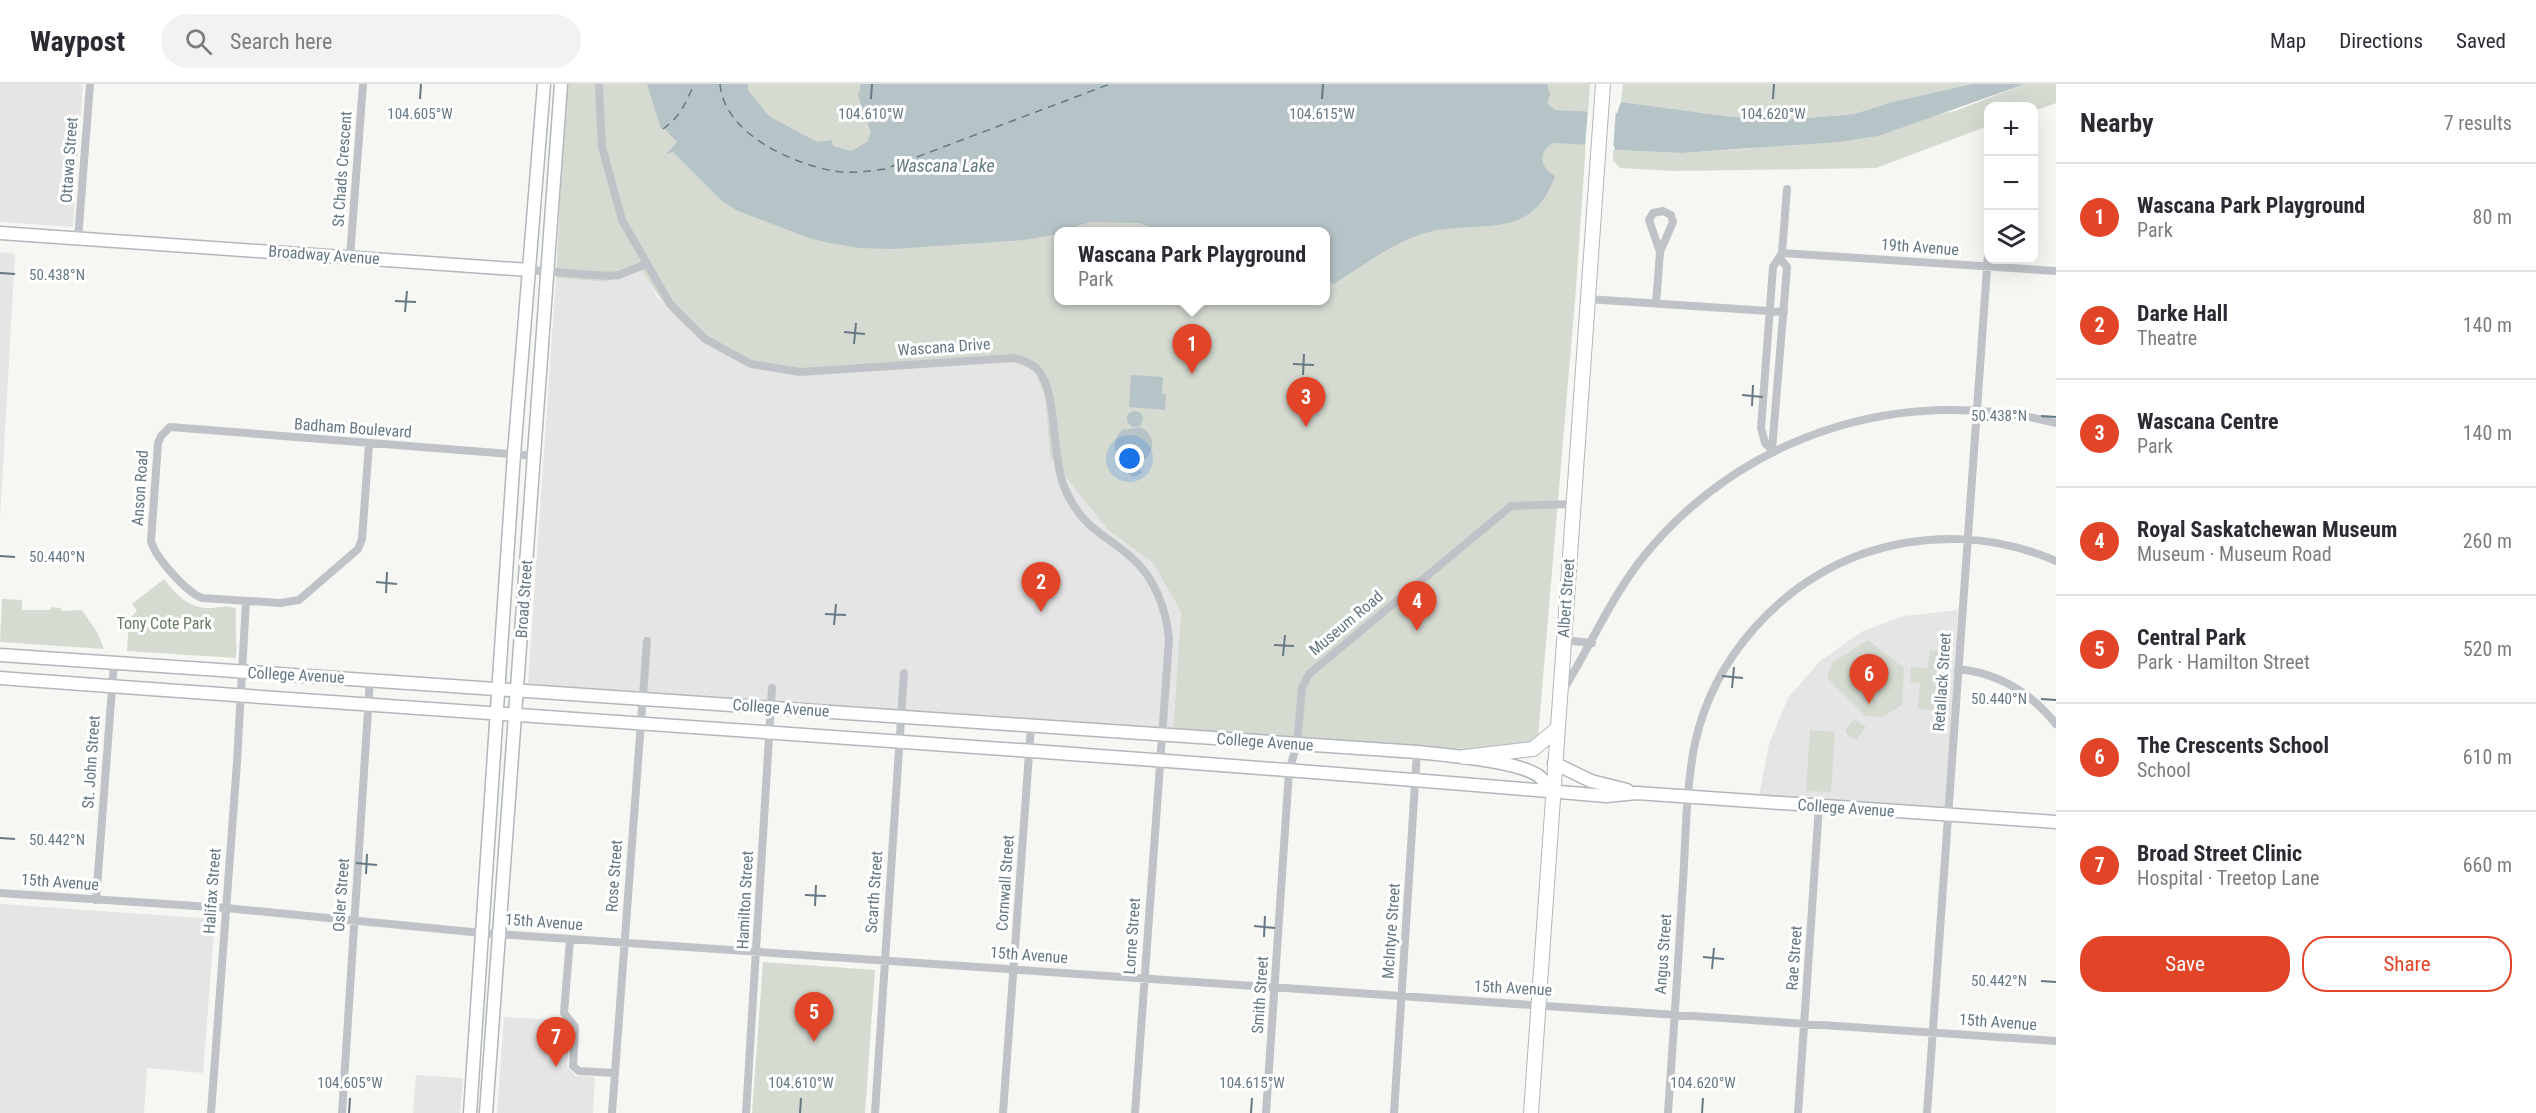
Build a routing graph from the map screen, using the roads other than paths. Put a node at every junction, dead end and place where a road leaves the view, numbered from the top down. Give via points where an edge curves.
1 (90, 84) edge
2 (363, 84) edge
3 (544, 84) edge
4 (561, 84) edge
5 (599, 84) edge
6 (1603, 84) edge
7 (1787, 189) dead end
8 (0, 233) edge
9 (78, 239) junction
10 (1660, 252) dead end
11 (350, 256) junction
12 (1781, 256) junction
13 (646, 264) junction
14 (1988, 264) edge
15 (1988, 267) junction
16 (529, 270) junction
17 (548, 271) junction
18 (2056, 271) edge
19 (1587, 294) junction
20 (1656, 304) junction
21 (1770, 312) junction
22 (1784, 312) junction
23 (1976, 410) junction
24 (2056, 423) edge
25 (170, 428) joint
26 (369, 444) junction
27 (1772, 450) junction
28 (514, 454) junction
29 (535, 456) junction
30 (1573, 504) junction
31 (1967, 539) junction
32 (2056, 561) edge
33 (246, 601) junction
34 (647, 640) dead end
35 (1563, 640) junction
36 (1592, 643) junction
37 (0, 655) edge
38 (114, 662) junction
39 (1958, 669) junction
40 (242, 672) junction
41 (904, 673) dead end
42 (0, 678) edge
43 (370, 679) junction
44 (112, 686) junction
45 (772, 688) dead end
46 (499, 689) junction
47 (518, 690) junction
48 (241, 696) junction
49 (1559, 697) junction
50 (643, 699) junction
51 (369, 704) junction
52 (771, 707) junction
53 (497, 712) junction
54 (516, 713) junction
55 (900, 716) junction
56 (2056, 724) edge
57 (641, 725) junction
58 (1031, 726) junction
59 (1556, 730) junction
60 (770, 732) junction
61 (1163, 735) junction
62 (898, 742) junction
63 (1297, 744) junction
64 (1029, 751) junction
65 (1417, 752) junction
66 (1464, 757) junction
67 (1159, 760) junction
68 (1554, 763) junction
69 (1289, 771) junction
70 (1415, 780) junction
71 (1552, 791) junction
72 (1636, 793) junction
73 (1690, 797) junction
74 (1819, 806) junction
75 (1948, 814) junction
76 (2056, 822) edge
77 (0, 893) edge
78 (96, 900) junction
79 (226, 908) junction
80 (354, 921) junction
81 (482, 933) junction
82 (500, 934) junction
83 (570, 939) junction
84 (624, 943) junction
85 (756, 952) junction
86 (884, 960) junction
87 (1014, 969) junction
88 (1144, 977) junction
89 (1275, 987) junction
90 (1402, 996) junction
91 (1538, 1005) junction
92 (1674, 1014) junction
93 (1804, 1023) junction
94 (1932, 1032) junction
95 (2056, 1041) edge
96 (615, 1073) junction
97 (211, 1113) edge
98 (342, 1113) edge
99 (470, 1113) edge
100 (486, 1113) edge
101 (612, 1113) edge
102 (746, 1113) edge
103 (874, 1113) edge
104 (1003, 1113) edge
105 (1135, 1113) edge
106 (1266, 1113) edge
107 (1394, 1113) edge
108 (1531, 1113) edge
109 (1668, 1113) edge
110 (1798, 1113) edge
111 (1927, 1113) edge

1 - 9 street, Ottawa Street
2 - 11 street, St Chads Crescent
3 - 16 main road, Broad Street
4 - 17 main road, Broad Street
5 - 13 street, Wascana Drive via 602,147 622,220
6 - 19 main road, Albert Street
7 - 12 street
8 - 9 main road, Broadway Avenue
9 - 11 main road, Broadway Avenue
10 - 20 street
11 - 16 main road, Broadway Avenue
12 - 15 street, 19th Avenue
12 - 21 street via 1773,267
12 - 22 street via 1787,267
13 - 17 street, Broadway Avenue via 609,276
13 - 61 street, Wascana Drive via 670,304 705,339 751,364 800,372 1013,358 1037,368 1049,390 1055,456 1071,503 1087,525 1132,558 1148,576 1167,615
14 - 15 street, Retallack Street
15 - 18 street, 19th Avenue
15 - 23 street, Retallack Street
16 - 17 street, Broadway Avenue
16 - 28 main road, Broad Street
17 - 29 main road, Broad Street
19 - 20 street
19 - 30 main road, Albert Street
20 - 21 street
21 - 22 street
21 - 27 street via 1761,428 1765,443
22 - 27 street
23 - 24 street
23 - 27 street via 1915,410 1880,415 1818,431
23 - 31 street, Retallack Street
25 - 26 street, Badham Boulevard
25 - 33 street, Anson Road via 158,443 154,551 193,595
26 - 28 street, Badham Boulevard
26 - 33 street, Anson Road via 358,549 299,600
27 - 36 street via 1683,513 1624,584
28 - 29 street, Badham Boulevard
28 - 46 main road, Broad Street
29 - 47 main road, Broad Street
30 - 35 main road, Albert Street
30 - 63 street, Museum Road via 1511,506 1309,674 1302,688
31 - 32 street, Angus Street via 2020,548
31 - 39 street, Retallack Street
31 - 73 street, Angus Street via 1924,539 1874,550 1831,568 1779,604 1744,641 1711,694 1695,744
33 - 40 street
34 - 50 street, Rose Street
35 - 36 street
35 - 49 main road, Albert Street
36 - 49 street
37 - 38 main road, College Avenue
38 - 40 main road, College Avenue
38 - 44 street, St. John Street
39 - 56 street via 2009,684 2036,702
39 - 75 street, Retallack Street
40 - 43 main road, College Avenue
40 - 48 street, Halifax Street
41 - 55 street, Scarth Street
42 - 44 main road, College Avenue
43 - 46 main road, College Avenue
43 - 51 street, Osler Street
44 - 48 main road, College Avenue
44 - 78 street, St. John Street
45 - 52 street, Hamilton Street
46 - 47 main road, College Avenue
46 - 53 main road, Broad Street
47 - 50 main road, College Avenue
47 - 54 main road, Broad Street
48 - 51 main road, College Avenue
48 - 79 street, Halifax Street
49 - 59 main road, Albert Street
50 - 52 main road, College Avenue
50 - 57 street, Rose Street
51 - 53 main road, College Avenue
51 - 80 street, Osler Street
52 - 55 main road, College Avenue
52 - 60 street, Hamilton Street
53 - 54 main road, College Avenue
53 - 81 main road, Broad Street
54 - 57 main road, College Avenue
54 - 82 main road, Broad Street
55 - 58 main road, College Avenue
55 - 62 street, Scarth Street
57 - 60 main road, College Avenue
57 - 84 street, Rose Street
58 - 61 main road, College Avenue
58 - 64 street, Cornwall Street
59 - 66 main road via 1533,749
59 - 68 main road, Albert Street
60 - 62 main road, College Avenue
60 - 85 street, Hamilton Street
61 - 63 main road, College Avenue
61 - 67 street, Wascana Drive
62 - 64 main road, College Avenue
62 - 86 street, Scarth Street
63 - 65 main road, College Avenue
63 - 69 street, Museum Road
64 - 67 main road, College Avenue
64 - 87 street, Cornwall Street
65 - 66 main road, College Avenue
65 - 70 street, McIntyre Street
66 - 71 main road, College Avenue via 1538,776
67 - 69 main road, College Avenue
67 - 88 street, Lorne Street
68 - 71 main road, Albert Street
68 - 72 main road, College Avenue via 1591,781
69 - 70 main road, College Avenue
69 - 89 street, Smith Street
70 - 71 main road, College Avenue
70 - 90 street, McIntyre Street
71 - 72 main road, College Avenue via 1605,796
71 - 91 main road, Albert Street
72 - 73 main road, College Avenue
73 - 74 main road, College Avenue
73 - 92 street, Angus Street
74 - 75 main road, College Avenue
74 - 93 street, Rae Street
75 - 76 main road, College Avenue
75 - 94 street, Retallack Street
77 - 78 street, 15th Avenue
78 - 79 street, 15th Avenue
79 - 80 street, 15th Avenue
79 - 97 street, Halifax Street
80 - 81 street, 15th Avenue
80 - 98 street, Osler Street
81 - 82 street, 15th Avenue
81 - 99 main road, Broad Street
82 - 83 street, 15th Avenue
82 - 100 main road, Broad Street
83 - 84 street, 15th Avenue
83 - 96 street via 564,1013 575,1027 573,1066 579,1071
84 - 85 street, 15th Avenue
84 - 96 street, Rose Street
85 - 86 street, 15th Avenue
85 - 102 street, Hamilton Street
86 - 87 street, 15th Avenue
86 - 103 street, Scarth Street
87 - 88 street, 15th Avenue
87 - 104 street, Cornwall Street
88 - 89 street, 15th Avenue
88 - 105 street, Lorne Street
89 - 90 street, 15th Avenue
89 - 106 street, Smith Street
90 - 91 street, 15th Avenue
90 - 107 street, McIntyre Street
91 - 92 street, 15th Avenue
91 - 108 main road, Albert Street
92 - 93 street, 15th Avenue
92 - 109 street, Angus Street
93 - 94 street, 15th Avenue
93 - 110 street, Rae Street
94 - 95 street, 15th Avenue
94 - 111 street, Retallack Street
96 - 101 street, Rose Street

